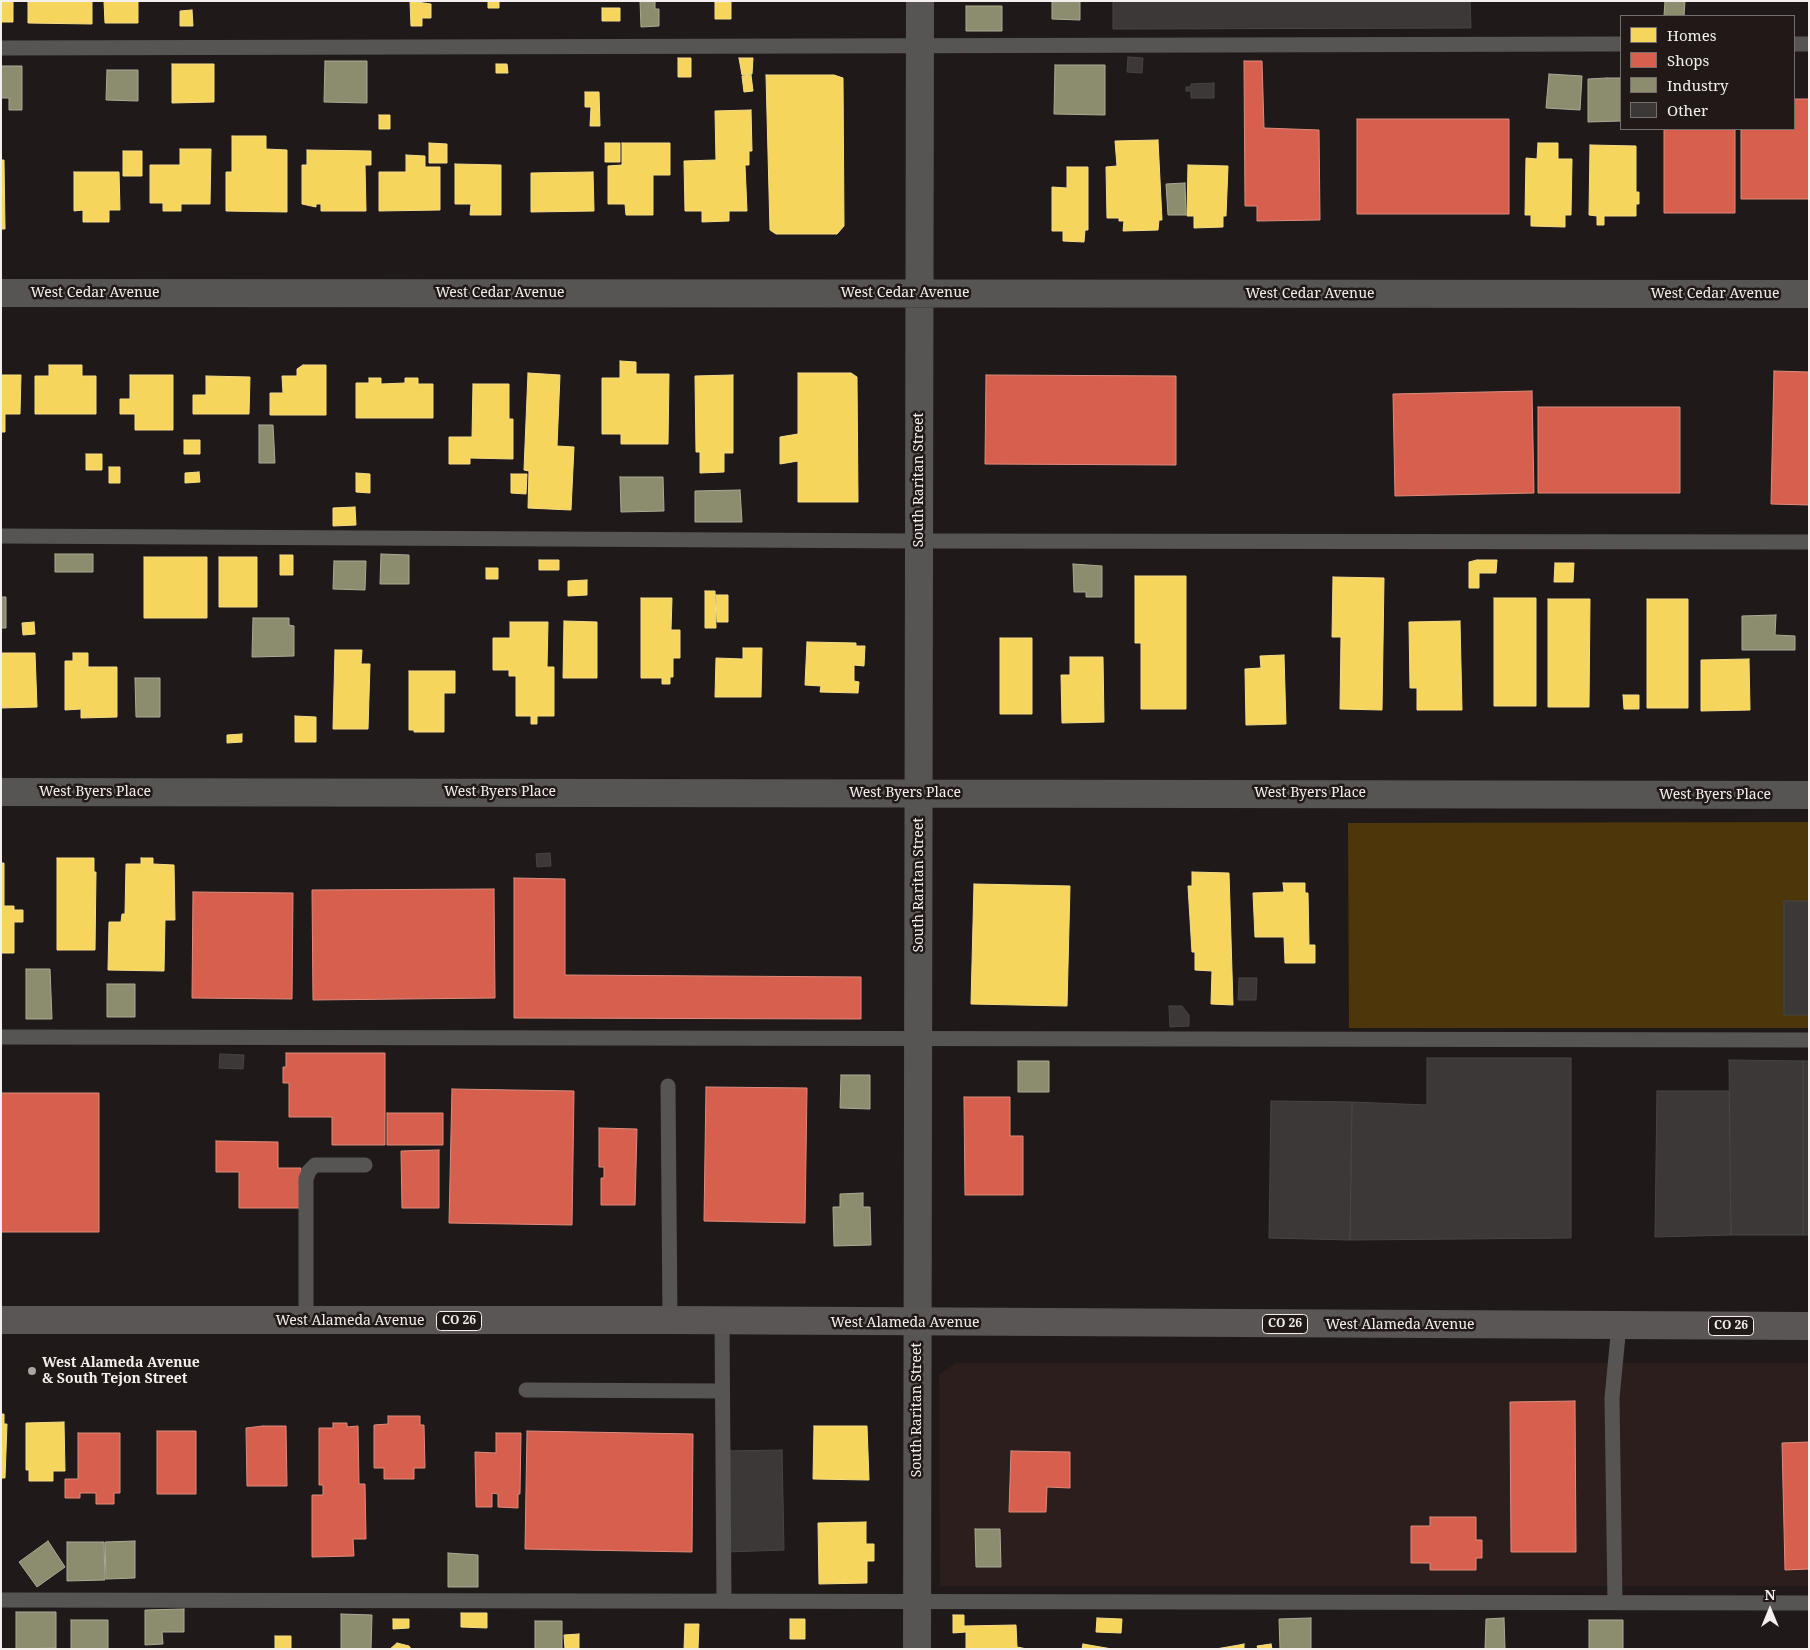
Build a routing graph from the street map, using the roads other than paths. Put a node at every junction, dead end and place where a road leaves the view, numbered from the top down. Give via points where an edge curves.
1 (920, 1) edge
2 (921, 44) junction
3 (1620, 44) edge
4 (1795, 44) edge
5 (1809, 44) edge
6 (1, 48) edge
7 (1, 293) edge
8 (918, 293) junction
9 (1809, 294) edge
10 (1, 536) edge
11 (919, 541) junction
12 (1809, 542) edge
13 (1, 792) edge
14 (920, 792) junction
15 (1809, 795) edge
16 (1, 1037) edge
17 (918, 1040) junction
18 (1809, 1040) edge
19 (668, 1086) dead end
20 (365, 1165) dead end
21 (1, 1320) edge
22 (670, 1320) junction
23 (306, 1321) junction
24 (722, 1321) junction
25 (917, 1323) junction
26 (1619, 1325) junction
27 (1809, 1326) edge
28 (526, 1390) dead end
29 (722, 1391) junction
30 (1, 1600) edge
31 (724, 1600) junction
32 (916, 1600) junction
33 (1615, 1602) junction
34 (1809, 1602) edge
35 (917, 1649) edge

1 - 2 street, South Raritan Street
2 - 3 lane
2 - 6 lane
2 - 8 street, South Raritan Street
4 - 5 lane
7 - 8 street, West Cedar Avenue
8 - 9 street, West Cedar Avenue
8 - 11 street, South Raritan Street
10 - 11 lane
11 - 12 lane
11 - 14 street, South Raritan Street
13 - 14 street, West Byers Place
14 - 15 street, West Byers Place
14 - 17 street, South Raritan Street
16 - 17 lane
17 - 18 lane
17 - 25 street, South Raritan Street
19 - 22 lane
20 - 23 lane via 315,1165 308,1171
21 - 23 main road, West Alameda Avenue / CO 26
22 - 23 main road, West Alameda Avenue / CO 26
22 - 24 main road, West Alameda Avenue / CO 26
24 - 25 main road, West Alameda Avenue / CO 26
24 - 29 lane
25 - 26 main road, West Alameda Avenue / CO 26
25 - 32 street, South Raritan Street
26 - 27 main road, West Alameda Avenue / CO 26
26 - 33 lane via 1612,1398
28 - 29 lane
29 - 31 lane
30 - 31 lane
31 - 32 lane
32 - 33 lane
32 - 35 street, South Raritan Street
33 - 34 lane

